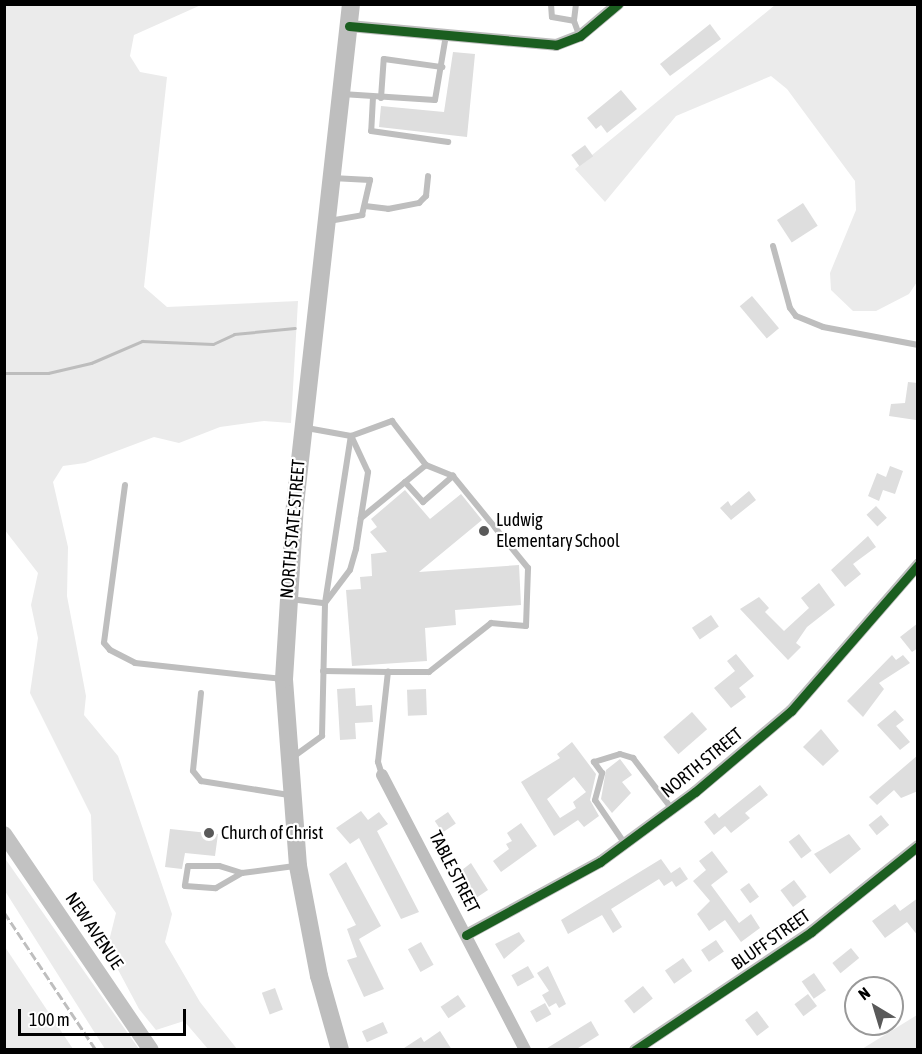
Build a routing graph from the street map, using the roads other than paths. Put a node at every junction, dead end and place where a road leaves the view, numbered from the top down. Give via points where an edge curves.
1 (351, 4) edge
2 (551, 4) edge
3 (576, 4) edge
4 (618, 4) edge
5 (574, 21) junction
6 (349, 26) junction
7 (447, 34) junction
8 (580, 36) junction
9 (442, 67) junction
10 (341, 94) junction
11 (377, 97) junction
12 (448, 142) dead end
13 (428, 176) dead end
14 (332, 178) junction
15 (365, 206) junction
16 (327, 221) junction
17 (773, 246) dead end
18 (918, 345) edge
19 (303, 427) junction
20 (351, 436) junction
21 (426, 465) junction
22 (453, 476) junction
23 (405, 482) junction
24 (125, 485) dead end
25 (361, 518) junction
26 (918, 565) edge
27 (286, 599) junction
28 (325, 603) junction
29 (323, 671) junction
30 (388, 672) junction
31 (284, 679) junction
32 (201, 693) dead end
33 (287, 758) junction
34 (382, 775) joint
35 (289, 795) junction
36 (672, 809) junction
37 (4, 834) edge
38 (625, 844) junction
39 (918, 846) edge
40 (298, 866) junction
41 (242, 873) junction
42 (466, 935) junction
43 (152, 1050) edge
44 (340, 1050) edge
45 (525, 1050) edge
46 (635, 1050) edge

1 - 6 main road, NORTH STATE STREET
2 - 5 lane via 552,17
3 - 5 lane
4 - 8 street
5 - 8 lane
6 - 7 street
6 - 10 main road, NORTH STATE STREET
7 - 8 street via 556,45
7 - 9 lane
9 - 11 lane via 435,100
9 - 11 lane via 384,59
10 - 11 lane
10 - 14 main road, NORTH STATE STREET
11 - 12 lane via 371,131
13 - 15 lane via 426,196 419,203 388,209
14 - 15 lane via 370,180
14 - 16 main road, NORTH STATE STREET
15 - 16 lane via 362,215
16 - 19 main road, NORTH STATE STREET
17 - 18 lane via 790,308 796,316 823,327
19 - 20 lane
19 - 27 main road, NORTH STATE STREET
20 - 21 lane via 392,422
20 - 25 lane via 368,472
20 - 28 lane
21 - 22 lane
21 - 23 lane
22 - 23 lane via 423,502
22 - 30 lane via 528,568 526,626 491,623 429,672
23 - 25 lane
24 - 31 lane via 105,643 110,650 135,663
25 - 28 lane via 350,570
26 - 36 street, NORTH STREET via 790,711
27 - 28 lane
27 - 31 main road, NORTH STATE STREET
28 - 29 lane
29 - 30 lane
29 - 33 lane via 322,736 301,756
30 - 34 lane via 378,762
31 - 33 main road, NORTH STATE STREET
32 - 35 lane via 193,771 201,781
33 - 35 main road, NORTH STATE STREET
34 - 42 street, TABLE STREET
35 - 40 main road, NORTH STATE STREET
36 - 38 street, NORTH STREET
36 - 38 lane via 633,758 620,754 594,762 603,773 595,800
37 - 43 main road, NEW AVENUE
38 - 42 street, NORTH STREET
39 - 46 street, BLUFF STREET via 811,932
40 - 41 lane
40 - 44 main road, NORTH STATE STREET via 320,976
41 - 41 lane via 216,888 185,886 188,866 219,866
42 - 45 street, TABLE STREET

